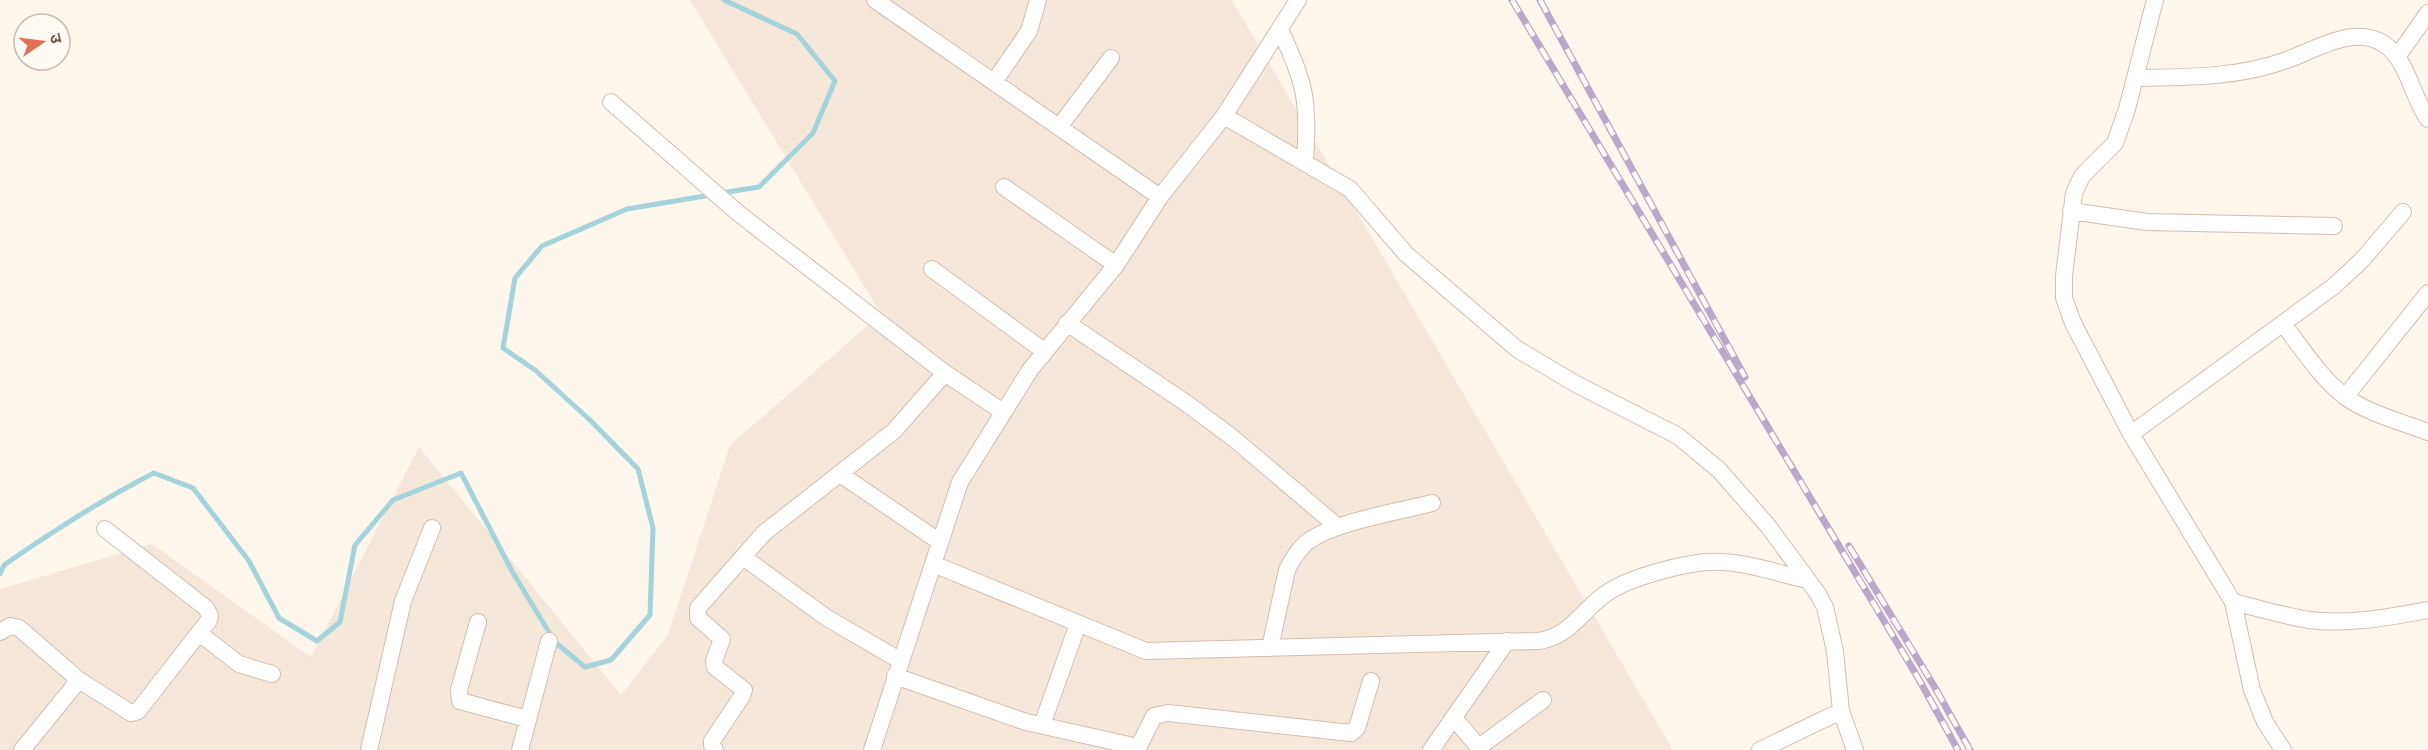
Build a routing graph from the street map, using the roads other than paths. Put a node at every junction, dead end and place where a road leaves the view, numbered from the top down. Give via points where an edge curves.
1 (875, 0) edge
2 (1038, 0) edge
3 (1298, 0) edge
4 (2155, 0) edge
5 (893, 5) edge
6 (2428, 13) edge
7 (1280, 30) junction
8 (2397, 57) junction
9 (1111, 58) dead end
10 (2135, 78) junction
11 (994, 82) junction
12 (611, 102) dead end
13 (1224, 116) junction
14 (2428, 119) edge
15 (1059, 127) junction
16 (1305, 161) junction
17 (1004, 187) dead end
18 (1160, 197) junction
19 (2071, 211) junction
20 (2403, 212) dead end
21 (2334, 226) dead end
22 (1116, 265) junction
23 (932, 269) dead end
24 (2428, 293) edge
25 (1067, 323) junction
26 (2283, 324) junction
27 (1044, 351) junction
28 (945, 373) junction
29 (2345, 397) junction
30 (1003, 412) junction
31 (2428, 432) edge
32 (2131, 434) junction
33 (840, 474) junction
34 (1432, 503) dead end
35 (1338, 527) junction
36 (432, 528) dead end
37 (105, 529) dead end
38 (940, 542) junction
39 (743, 557) junction
40 (933, 564) junction
41 (1808, 580) junction
42 (2233, 602) junction
43 (2428, 610) edge
44 (478, 622) dead end
45 (1078, 624) junction
46 (0, 632) edge
47 (199, 633) junction
48 (549, 641) dead end
49 (1507, 641) junction
50 (1270, 648) junction
51 (898, 668) junction
52 (272, 674) dead end
53 (79, 680) junction
54 (1371, 681) dead end
55 (1543, 700) dead end
56 (1840, 711) junction
57 (527, 718) junction
58 (1454, 718) junction
59 (1042, 725) junction
60 (1480, 748) edge
61 (1138, 749) edge
62 (22, 750) edge
63 (369, 750) edge
64 (520, 750) edge
65 (716, 750) edge
66 (872, 750) edge
67 (1431, 750) edge
68 (1761, 750) edge
69 (1855, 750) edge
70 (2283, 750) edge

1 - 5 street
2 - 11 street via 1029,32
3 - 7 street
4 - 10 street
5 - 11 street
6 - 8 street
7 - 13 street
7 - 16 street via 1303,82 1307,115
8 - 10 street via 2375,39 2343,38 2241,73
8 - 14 street
9 - 15 street
10 - 19 street via 2115,143 2082,176
11 - 15 street
12 - 28 street via 738,213
13 - 16 street
13 - 18 street
15 - 18 street
16 - 41 street via 1350,189 1406,254 1517,349 1678,436 1706,458 1768,526
17 - 22 street
18 - 22 street
19 - 21 street via 2147,222
19 - 32 street via 2063,290 2066,309
20 - 26 street via 2347,276
22 - 25 street
23 - 27 street
24 - 29 street
25 - 27 street
25 - 35 street via 1214,424
26 - 29 street
26 - 32 street
27 - 30 street
28 - 30 street
28 - 33 street via 894,431
29 - 31 street
30 - 38 street via 960,482
32 - 42 street
33 - 38 street
33 - 39 street via 764,533
34 - 35 street
35 - 50 street via 1310,541 1292,560
36 - 63 street via 403,601
37 - 47 street via 206,608 209,620
38 - 40 street
39 - 51 street
39 - 65 street via 697,611 698,618 723,639 715,668 744,690 712,741
40 - 45 street
40 - 51 street
41 - 49 street via 1732,563 1703,563 1649,574 1613,588 1554,638
41 - 56 street via 1825,607 1831,627
42 - 43 street via 2308,620 2383,618
42 - 70 street via 2252,690 2265,722
44 - 57 street via 459,690 460,700
45 - 50 street via 1146,651
45 - 59 street
46 - 53 street via 10,626 19,628
47 - 52 street via 239,664
47 - 53 street via 135,712
48 - 57 street
49 - 50 street
49 - 58 street
51 - 59 street
51 - 66 street
53 - 62 street
54 - 61 street via 1357,728 1351,733 1168,713 1154,716
55 - 60 street
56 - 68 street
56 - 69 street
57 - 64 street
58 - 60 street
58 - 67 street
59 - 61 street

